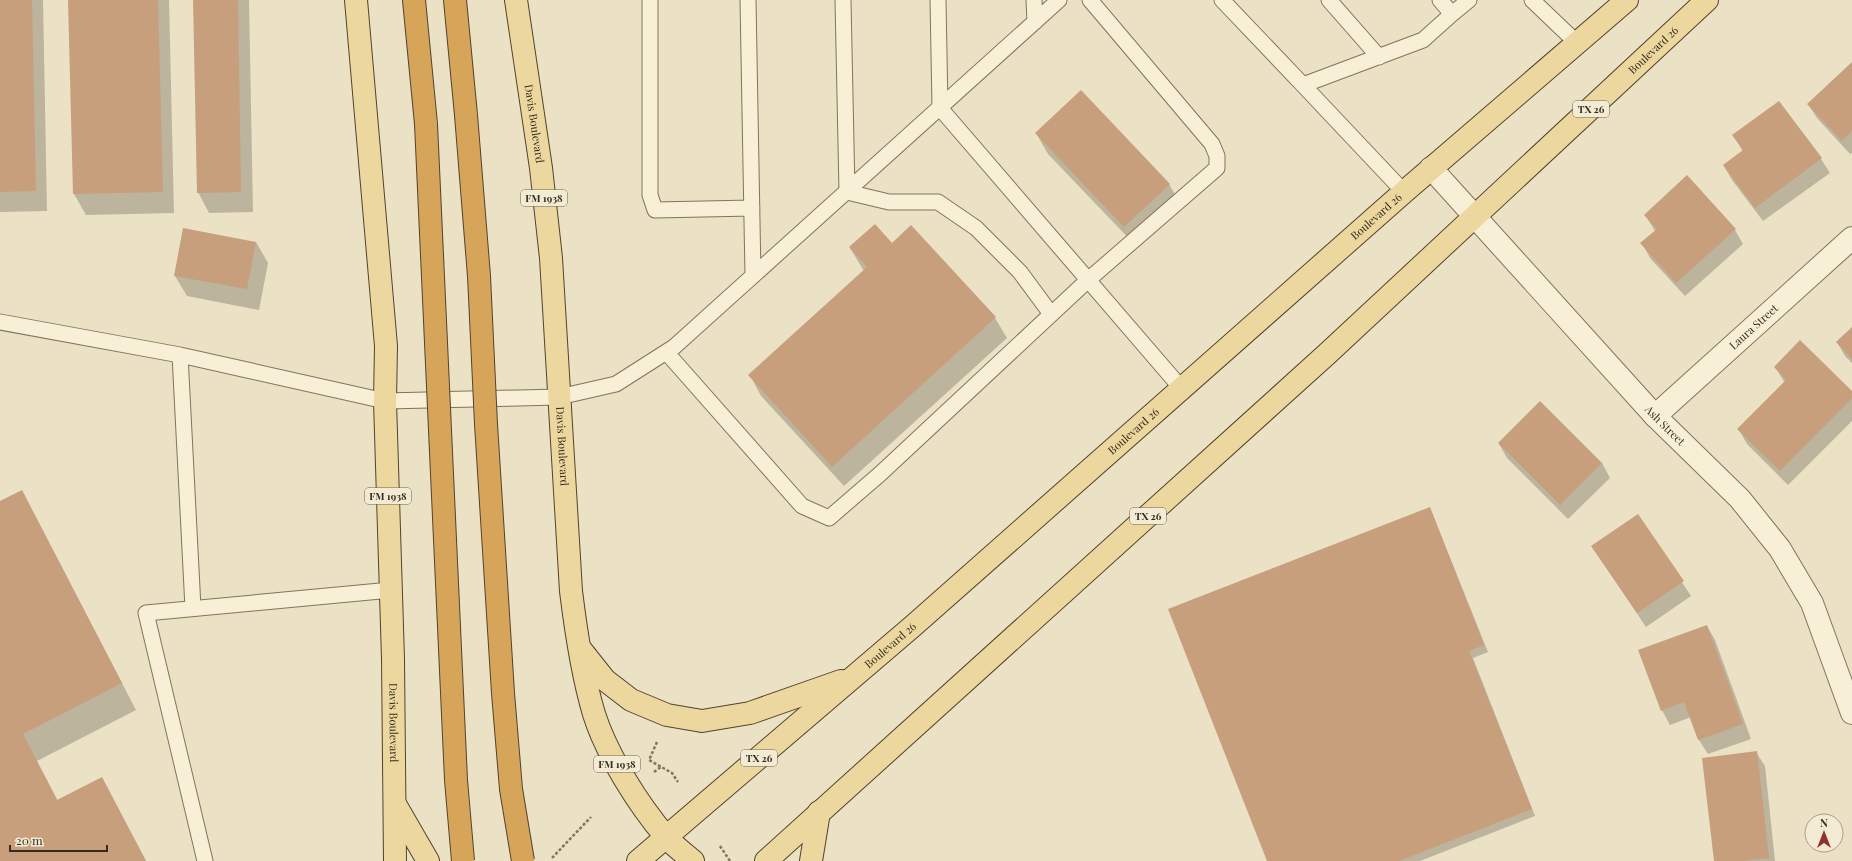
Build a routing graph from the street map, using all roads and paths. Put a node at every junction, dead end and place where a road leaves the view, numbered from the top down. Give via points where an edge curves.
1 (356, 0) edge
2 (414, 0) edge
3 (455, 0) edge
4 (516, 0) edge
5 (650, 0) edge
6 (748, 0) edge
7 (843, 0) edge
8 (938, 0) edge
9 (1034, 0) edge
10 (1059, 0) edge
11 (1090, 0) edge
12 (1222, 0) edge
13 (1329, 0) edge
14 (1440, 0) edge
15 (1468, 0) edge
16 (1532, 0) edge
17 (1627, 0) edge
18 (1707, 0) edge
19 (1452, 14) junction
20 (1035, 22) junction
21 (1577, 43) junction
22 (1379, 57) junction
23 (1303, 85) junction
24 (940, 108) junction
25 (1431, 168) junction
26 (847, 192) junction
27 (1404, 192) junction
28 (752, 208) junction
29 (1475, 217) junction
30 (1852, 238) edge
31 (753, 276) junction
32 (1088, 280) junction
33 (1051, 314) junction
34 (0, 322) edge
35 (667, 353) junction
36 (180, 355) junction
37 (1182, 389) junction
38 (559, 397) junction
39 (385, 401) junction
40 (1655, 416) junction
41 (391, 590) junction
42 (193, 608) junction
43 (578, 646) junction
44 (852, 678) junction
45 (1852, 713) edge
46 (657, 740) dead end
47 (678, 782) dead end
48 (395, 803) junction
49 (819, 812) junction
50 (591, 817) dead end
51 (667, 838) junction
52 (720, 846) dead end
53 (205, 861) edge
54 (395, 861) edge
55 (428, 861) edge
56 (463, 861) edge
57 (523, 861) edge
58 (549, 861) edge
59 (638, 861) edge
60 (693, 861) edge
61 (730, 861) edge
62 (766, 861) edge
63 (811, 861) edge

1 - 39 main road, Davis Boulevard / FM 1938 via 386,346
2 - 56 highway, bridge via 426,124 456,780
3 - 57 highway, bridge via 479,276 503,693 511,789
4 - 38 main road, Davis Boulevard / FM 1938 via 541,168 551,258
5 - 28 lane via 650,195 655,210
6 - 28 lane
7 - 26 lane
8 - 24 lane
9 - 20 lane
10 - 20 lane
11 - 32 lane via 1212,144 1216,168
12 - 23 lane
13 - 22 lane
14 - 19 lane
15 - 19 lane
16 - 21 lane
17 - 21 main road, Boulevard 26 / TX 26
18 - 29 main road, Boulevard 26 / TX 26
19 - 22 lane via 1423,40
20 - 24 lane
21 - 25 main road, Boulevard 26 / TX 26
22 - 23 lane
23 - 27 lane
24 - 26 lane
24 - 32 lane
25 - 27 main road, Boulevard 26 / TX 26
25 - 29 street, Ash Street
26 - 31 lane
26 - 33 lane via 889,202 938,202 976,228 1020,272
27 - 37 main road, Boulevard 26 / TX 26
28 - 31 lane
29 - 40 street, Ash Street
29 - 49 main road, Boulevard 26 / TX 26 via 1292,386
30 - 40 street, Laura Street
31 - 35 lane
32 - 33 lane
32 - 37 lane
33 - 35 lane via 880,474 829,518 802,506
34 - 36 lane
35 - 38 lane via 616,384
36 - 39 lane
36 - 42 lane
37 - 44 main road, Boulevard 26 / TX 26
38 - 39 lane
38 - 43 main road, Davis Boulevard / FM 1938 via 570,591
39 - 41 main road, Davis Boulevard / FM 1938
40 - 45 street, Ash Street via 1740,499 1780,549 1812,603
41 - 42 lane
41 - 48 main road, Davis Boulevard / FM 1938
42 - 53 lane via 146,613
43 - 44 main road via 605,680 631,700 667,715 702,720 750,713
43 - 51 main road, Davis Boulevard / FM 1938 via 594,714 609,750 638,801
44 - 51 main road, Boulevard 26 / TX 26
46 - 47 path via 649,760 672,773
48 - 54 main road
48 - 55 main road, Davis Boulevard / FM 1938
49 - 62 main road, Boulevard 26 / TX 26
49 - 63 main road
50 - 58 path
51 - 59 main road, Boulevard 26 / TX 26
51 - 60 main road, Davis Boulevard / FM 1938
52 - 61 path

